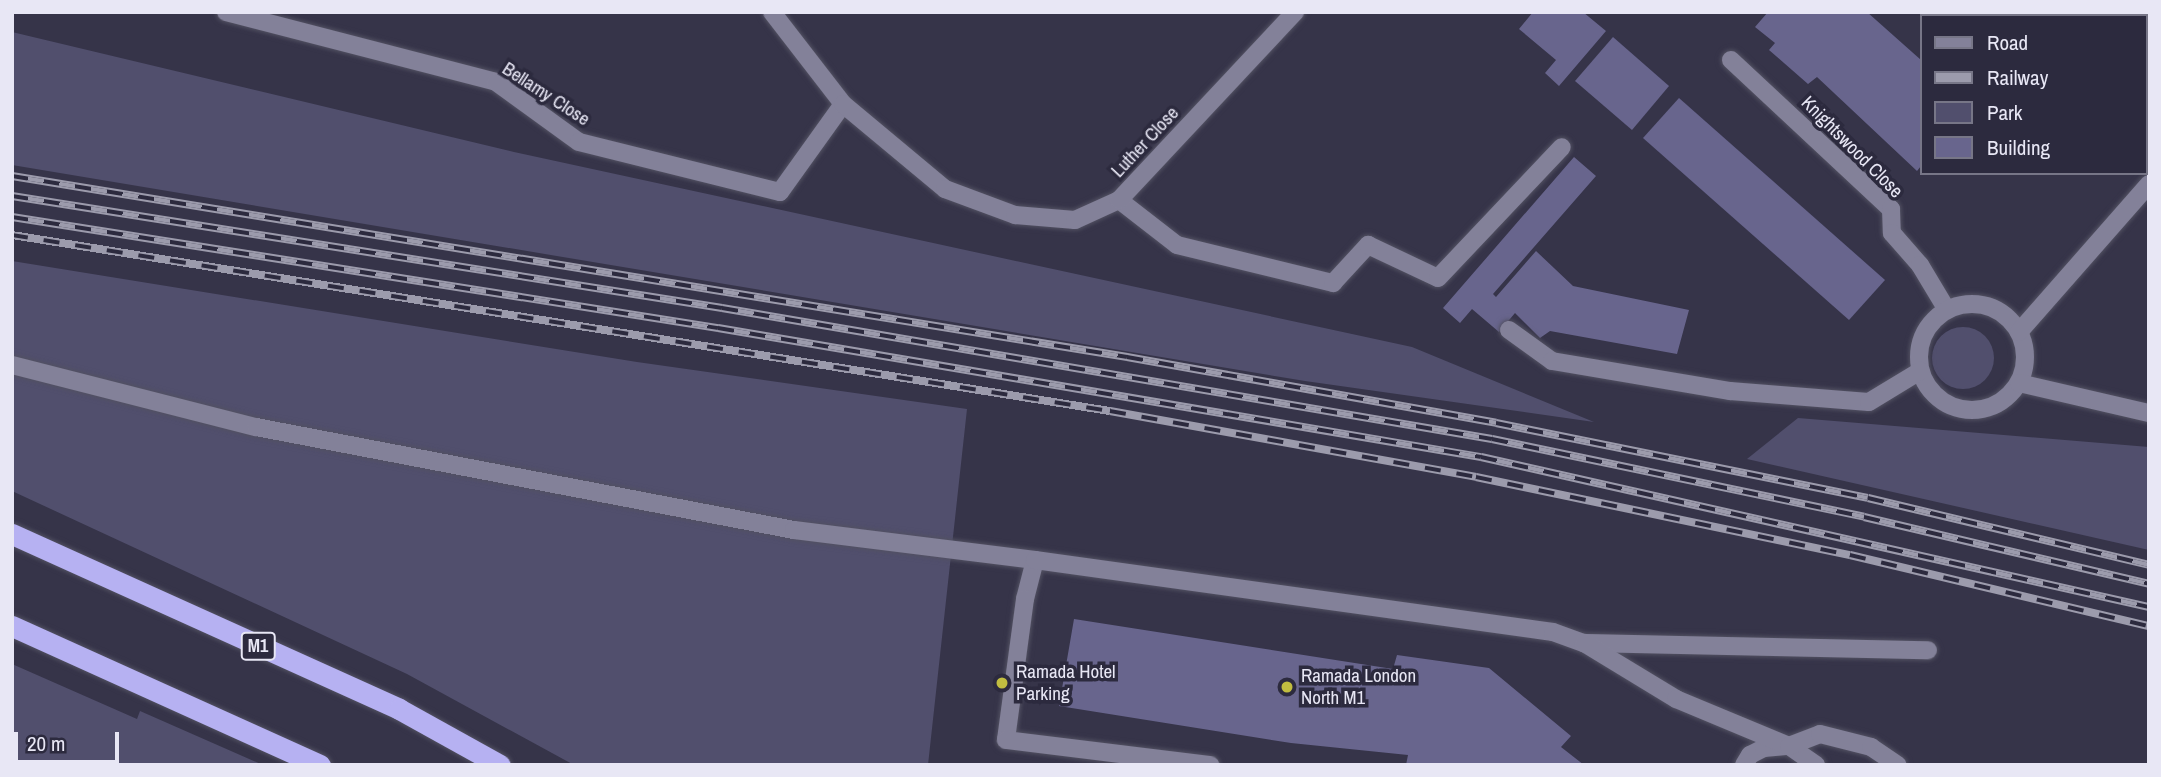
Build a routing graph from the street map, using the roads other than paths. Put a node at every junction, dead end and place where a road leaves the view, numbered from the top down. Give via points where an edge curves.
1 (226, 12) edge
2 (772, 12) edge
3 (1295, 12) edge
4 (1731, 60) dead end
5 (842, 104) junction
6 (1562, 147) dead end
7 (2149, 184) edge
8 (1119, 200) junction
9 (1947, 310) junction
10 (1509, 330) dead end
11 (2019, 332) junction
12 (12, 365) edge
13 (1920, 371) junction
14 (2019, 383) junction
15 (2149, 412) edge
16 (12, 534) edge
17 (1035, 560) junction
18 (12, 626) edge
19 (1584, 643) junction
20 (1928, 650) dead end
21 (1789, 746) junction
22 (320, 765) edge
23 (500, 765) edge
24 (1210, 765) edge
25 (1744, 765) edge
26 (1816, 765) edge
27 (1898, 765) edge

1 - 5 street, Bellamy Close via 496,82 579,142 780,192
2 - 5 street, Luther Close
3 - 8 street, Luther Close
4 - 9 street, Knightswood Close via 1891,209 1892,233 1920,265
5 - 8 street, Luther Close via 945,190 1015,215 1075,219
6 - 8 street via 1438,278 1368,245 1332,283 1177,245
7 - 11 street
9 - 11 street via 1971,304 1995,309
9 - 13 street via 1923,335
10 - 13 street via 1552,361 1730,391 1869,402
11 - 14 street via 2025,348
12 - 17 street via 256,427 768,525
13 - 14 street via 1940,401 1956,409 1992,407
14 - 15 street
16 - 23 highway, M1 via 399,709
17 - 19 street via 1553,632
17 - 24 street via 1025,599 1006,740
18 - 22 highway
19 - 20 street
19 - 21 street via 1676,699
21 - 25 street via 1764,748 1750,755
21 - 26 street
21 - 27 street via 1820,734 1871,747

